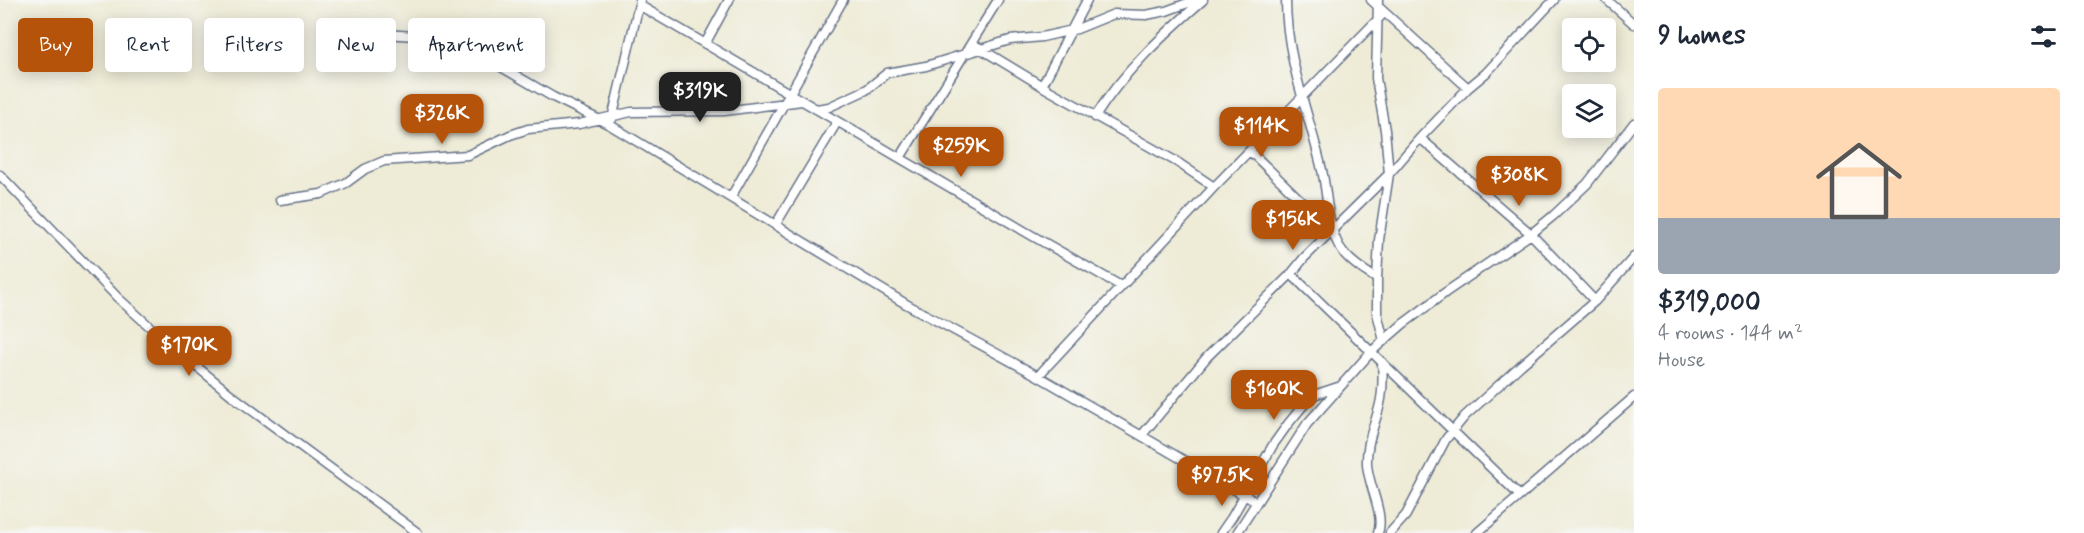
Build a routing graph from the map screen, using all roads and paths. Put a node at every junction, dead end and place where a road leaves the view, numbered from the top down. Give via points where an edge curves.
1 (729, 0) edge
2 (843, 0) edge
3 (998, 0) edge
4 (1087, 0) edge
5 (1196, 0) edge
6 (1203, 0) edge
7 (1286, 0) edge
8 (1554, 0) edge
9 (1607, 0) edge
10 (639, 2) edge
11 (1378, 8) edge
12 (1634, 24) edge
13 (1071, 31) junction
14 (396, 35) edge
15 (705, 44) junction
16 (972, 44) junction
17 (981, 49) junction
18 (967, 53) junction
19 (1042, 86) junction
20 (1468, 88) junction
21 (788, 94) junction
22 (1300, 97) junction
23 (802, 101) junction
24 (784, 104) junction
25 (816, 110) junction
26 (1095, 117) junction
27 (599, 120) junction
28 (611, 121) junction
29 (837, 122) junction
30 (1634, 123) edge
31 (1420, 138) junction
32 (1250, 151) junction
33 (900, 158) junction
34 (1389, 174) junction
35 (0, 175) edge
36 (1214, 187) junction
37 (731, 198) junction
38 (280, 200) dead end
39 (776, 224) junction
40 (1333, 230) junction
41 (1531, 234) junction
42 (1634, 257) edge
43 (1291, 274) junction
44 (1377, 279) junction
45 (1121, 286) junction
46 (1594, 301) junction
47 (1384, 341) junction
48 (1372, 351) junction
49 (1382, 362) junction
50 (1038, 376) junction
51 (1338, 387) junction
52 (1634, 397) edge
53 (1454, 430) junction
54 (1142, 435) junction
55 (1245, 495) junction
56 (1519, 495) junction
57 (1256, 502) junction
58 (418, 533) edge
59 (1221, 533) edge
60 (1237, 533) edge
61 (1378, 533) edge
62 (1390, 533) edge
63 (1477, 533) edge

1 - 15 street
2 - 21 street
3 - 16 street
4 - 13 street
5 - 13 street via 1160,12 1109,15
6 - 26 street via 1132,68
7 - 22 street
8 - 20 street
9 - 12 street
10 - 15 street
10 - 28 street
11 - 20 street
11 - 22 street
11 - 34 street via 1376,78
13 - 17 street via 1010,40
13 - 19 street
14 - 27 street via 430,37 470,49
15 - 21 street
16 - 17 street
16 - 18 street
17 - 18 street
17 - 19 street
18 - 25 street via 887,74 866,90
18 - 33 street
19 - 26 street
20 - 31 street
21 - 23 street
21 - 24 street
22 - 32 street
22 - 40 street via 1322,167
23 - 24 street
23 - 25 street
24 - 28 street via 724,111 631,112
24 - 37 street
25 - 29 street
26 - 36 street
27 - 28 street
27 - 38 street via 528,129 468,154 384,161 321,194
28 - 37 street
29 - 33 street
29 - 39 street
30 - 41 street via 1587,184
31 - 34 street
31 - 41 street
32 - 36 street
32 - 40 street
33 - 45 street
34 - 40 street
34 - 44 street
35 - 58 street via 118,298 169,344
36 - 45 street
37 - 39 street
39 - 50 street via 906,304
40 - 43 street
40 - 44 street via 1344,253
41 - 46 street
41 - 47 street via 1446,292
42 - 46 street
43 - 48 street
43 - 54 street via 1207,357
44 - 47 street via 1377,313
45 - 50 street
46 - 53 street via 1485,397
47 - 48 street
48 - 49 street
48 - 51 street
49 - 53 street
49 - 61 street via 1380,404 1367,445 1370,483 1381,523
50 - 54 street
51 - 55 street via 1311,396 1302,405 1273,445
51 - 57 street via 1307,424
52 - 56 street
53 - 56 street
53 - 62 street via 1440,448 1406,515
54 - 55 street
55 - 57 street
55 - 59 street
56 - 63 street
57 - 60 street

